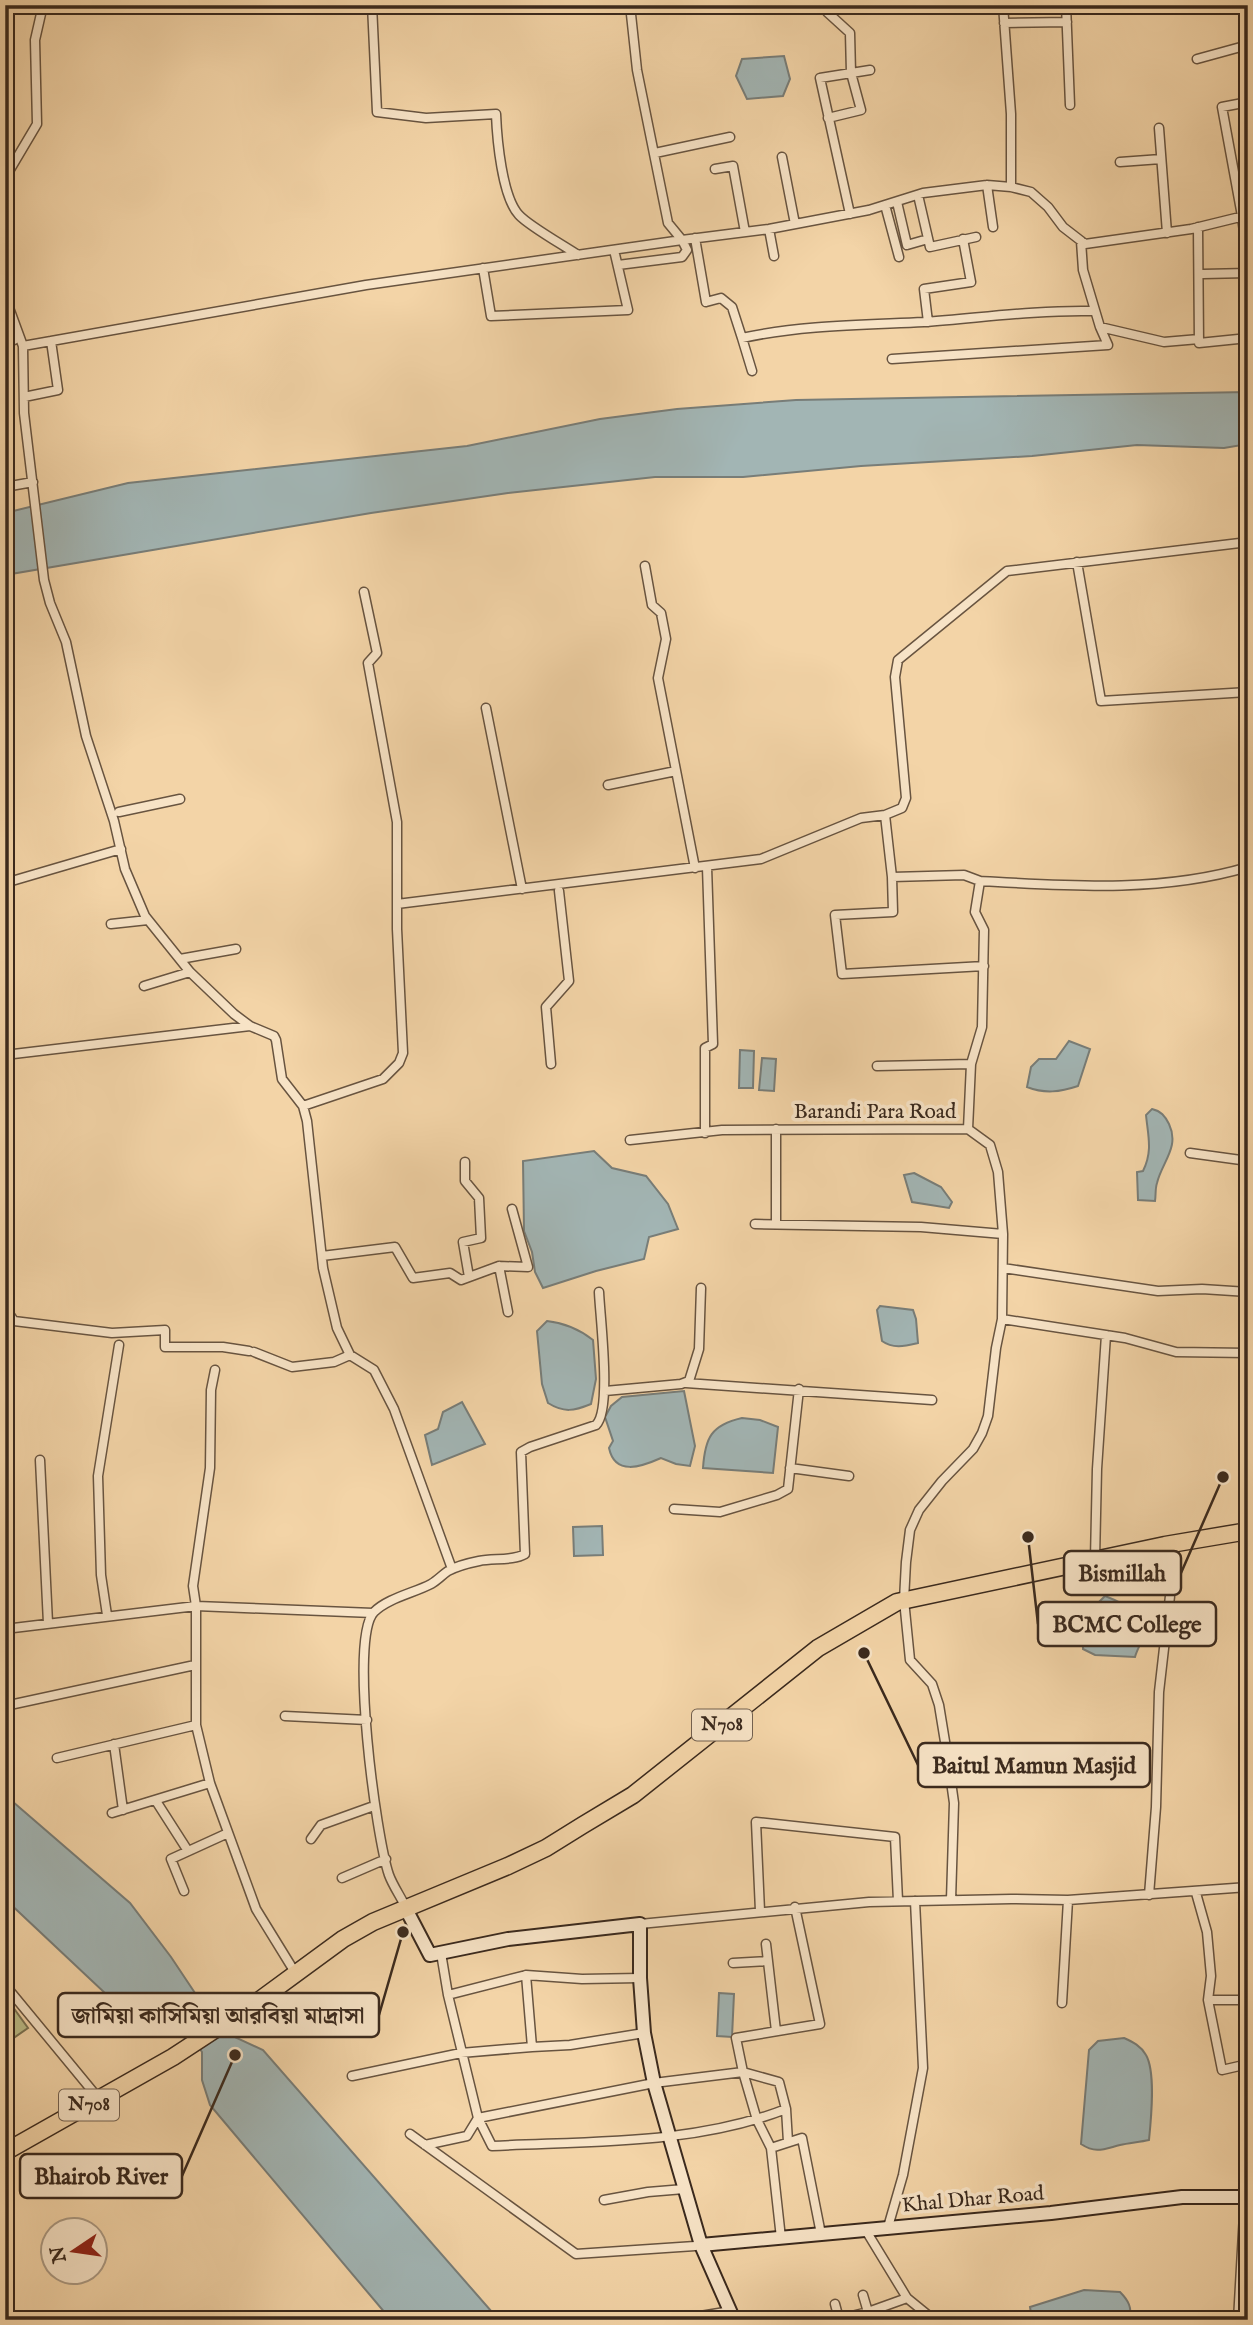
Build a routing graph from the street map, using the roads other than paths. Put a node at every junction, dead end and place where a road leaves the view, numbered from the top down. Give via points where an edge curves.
1 (43, 5) edge
2 (372, 5) edge
3 (630, 5) edge
4 (829, 5) edge
5 (1003, 5) edge
6 (1066, 5) edge
7 (1004, 23) junction
8 (1067, 23) junction
9 (1248, 45) edge
10 (1198, 59) dead end
11 (870, 70) dead end
12 (851, 73) junction
13 (1248, 102) edge
14 (1070, 104) dead end
15 (828, 118) junction
16 (1159, 128) dead end
17 (730, 137) dead end
18 (655, 153) junction
19 (782, 157) dead end
20 (1161, 159) junction
21 (1121, 162) dead end
22 (715, 169) dead end
23 (5, 178) edge
24 (987, 186) junction
25 (1011, 187) junction
26 (918, 195) junction
27 (897, 202) junction
28 (885, 205) junction
29 (850, 214) junction
30 (1245, 216) edge
31 (795, 224) junction
32 (1198, 227) junction
33 (993, 228) dead end
34 (769, 229) junction
35 (745, 232) junction
36 (1167, 233) junction
37 (976, 237) dead end
38 (695, 239) junction
39 (928, 239) junction
40 (963, 239) junction
41 (682, 240) junction
42 (1081, 241) junction
43 (614, 250) junction
44 (578, 255) junction
45 (774, 256) dead end
46 (899, 257) dead end
47 (1248, 264) edge
48 (618, 265) junction
49 (483, 268) junction
50 (1248, 273) edge
51 (1203, 274) dead end
52 (5, 297) edge
53 (1091, 311) dead end
54 (928, 321) junction
55 (1100, 327) junction
56 (742, 338) junction
57 (1248, 338) edge
58 (1199, 339) junction
59 (51, 341) junction
60 (23, 346) junction
61 (892, 359) dead end
62 (752, 371) dead end
63 (24, 397) junction
64 (33, 482) junction
65 (5, 487) edge
66 (1248, 542) edge
67 (1076, 562) junction
68 (645, 566) dead end
69 (365, 592) dead end
70 (1248, 692) edge
71 (486, 708) dead end
72 (676, 771) junction
73 (608, 785) dead end
74 (180, 799) dead end
75 (119, 812) dead end
76 (885, 815) junction
77 (121, 849) junction
78 (707, 867) junction
79 (1248, 867) edge
80 (695, 868) junction
81 (892, 877) junction
82 (980, 881) junction
83 (5, 883) edge
84 (522, 889) junction
85 (559, 891) dead end
86 (397, 904) junction
87 (148, 920) junction
88 (111, 924) dead end
89 (236, 949) dead end
90 (180, 959) junction
91 (984, 966) junction
92 (190, 972) junction
93 (144, 986) dead end
94 (250, 1026) junction
95 (5, 1055) edge
96 (551, 1064) dead end
97 (971, 1065) junction
98 (877, 1066) dead end
99 (303, 1106) junction
100 (775, 1129) junction
101 (968, 1129) junction
102 (705, 1133) junction
103 (630, 1140) dead end
104 (1190, 1153) dead end
105 (1248, 1161) edge
106 (465, 1162) dead end
107 (512, 1209) dead end
108 (776, 1223) junction
109 (755, 1224) dead end
110 (1003, 1234) junction
111 (322, 1256) junction
112 (499, 1266) junction
113 (1003, 1268) junction
114 (469, 1277) junction
115 (701, 1287) dead end
116 (599, 1292) dead end
117 (1248, 1292) edge
118 (6, 1309) edge
119 (508, 1312) dead end
120 (1002, 1320) junction
121 (1106, 1335) junction
122 (119, 1345) dead end
123 (1248, 1353) edge
124 (349, 1355) junction
125 (215, 1370) dead end
126 (686, 1383) junction
127 (799, 1389) junction
128 (605, 1391) junction
129 (932, 1400) dead end
130 (40, 1460) dead end
131 (790, 1468) junction
132 (849, 1476) dead end
133 (674, 1509) dead end
134 (1248, 1529) edge
135 (1165, 1545) junction
136 (1095, 1559) junction
137 (452, 1569) junction
138 (904, 1600) junction
139 (196, 1606) junction
140 (373, 1613) junction
141 (107, 1615) junction
142 (48, 1623) junction
143 (5, 1629) edge
144 (195, 1665) junction
145 (5, 1706) edge
146 (285, 1716) dead end
147 (367, 1720) junction
148 (196, 1725) junction
149 (114, 1744) junction
150 (57, 1758) dead end
151 (210, 1783) junction
152 (156, 1801) junction
153 (371, 1807) dead end
154 (123, 1810) junction
155 (112, 1813) dead end
156 (228, 1833) junction
157 (312, 1839) dead end
158 (188, 1851) junction
159 (386, 1859) junction
160 (342, 1878) dead end
161 (1248, 1887) edge
162 (184, 1891) dead end
163 (1196, 1893) junction
164 (1149, 1895) junction
165 (951, 1900) junction
166 (1068, 1900) junction
167 (898, 1901) junction
168 (915, 1901) junction
169 (795, 1907) junction
170 (407, 1909) junction
171 (760, 1911) junction
172 (640, 1924) junction
173 (766, 1944) dead end
174 (441, 1953) junction
175 (768, 1961) junction
176 (733, 1964) dead end
177 (296, 1974) junction
178 (526, 1975) junction
179 (640, 1978) junction
180 (5, 1985) edge
181 (448, 1995) junction
182 (1208, 2000) junction
183 (1248, 2000) edge
184 (1062, 2003) dead end
185 (776, 2031) junction
186 (645, 2033) junction
187 (532, 2047) junction
188 (461, 2053) junction
189 (1248, 2064) edge
190 (743, 2072) junction
191 (352, 2076) dead end
192 (653, 2084) junction
193 (99, 2099) junction
194 (786, 2109) junction
195 (478, 2118) junction
196 (757, 2120) junction
197 (410, 2134) dead end
198 (669, 2136) junction
199 (788, 2142) junction
200 (425, 2145) junction
201 (771, 2148) junction
202 (5, 2152) edge
203 (684, 2189) junction
204 (1246, 2196) edge
205 (604, 2200) dead end
206 (888, 2227) junction
207 (865, 2229) junction
208 (821, 2234) junction
209 (781, 2238) junction
210 (698, 2246) junction
211 (863, 2295) dead end
212 (907, 2298) junction
213 (835, 2304) dead end
214 (732, 2316) edge
215 (868, 2316) edge
216 (676, 2320) edge
217 (934, 2320) edge
218 (1238, 2320) edge

1 - 23 street via 35,40 37,124
2 - 44 street via 377,112 426,118 496,114 498,152 518,214
3 - 18 street via 637,70
4 - 12 street via 827,12 850,33
5 - 7 street
6 - 8 street
7 - 8 street
7 - 25 street
8 - 14 street
9 - 10 street
11 - 12 street
12 - 15 street via 820,78
12 - 15 street via 861,110
13 - 30 street via 1222,107
15 - 29 street
16 - 20 street
17 - 18 street
18 - 41 street via 668,223
19 - 31 street
20 - 21 street
20 - 36 street
22 - 35 street via 733,166
24 - 25 street
24 - 26 street
24 - 33 street
25 - 42 street via 1031,192
26 - 27 street
26 - 39 street
27 - 28 street
27 - 39 street via 906,245
28 - 29 street
28 - 46 street
29 - 31 street
30 - 32 street
30 - 47 street
31 - 34 street
32 - 36 street
32 - 58 street
34 - 35 street
34 - 45 street
35 - 38 street
36 - 42 street via 1101,243
37 - 40 street
38 - 41 street
38 - 56 street via 706,302 721,298 732,307
39 - 40 street via 930,247
40 - 54 street via 971,282 924,289
41 - 43 street
41 - 48 street via 687,250 682,257
42 - 55 street via 1083,270
43 - 44 street
43 - 48 street
44 - 49 street
48 - 49 street via 628,310 491,316
49 - 59 street
50 - 51 street
52 - 60 street
53 - 54 street
54 - 56 street via 781,329
55 - 58 street via 1164,342
55 - 61 street via 1108,345
56 - 62 street
57 - 58 street via 1199,343
59 - 60 street
59 - 63 street via 58,390
60 - 63 street
63 - 64 street
64 - 65 street
64 - 77 street via 44,580 66,642 86,736
66 - 67 street
67 - 70 street via 1101,701
67 - 76 street via 1007,570 898,660 895,677 906,798 902,808
68 - 72 street via 652,605 661,613 665,627 666,647 658,678
69 - 86 street via 377,653 369,663 397,822
71 - 84 street
72 - 73 street
72 - 80 street
74 - 75 street
76 - 78 street via 861,818 761,859
76 - 81 street
77 - 83 street
77 - 87 street
78 - 80 street
78 - 102 street via 713,1044 705,1048
79 - 82 street via 1165,884 1054,886
80 - 84 street
81 - 82 street via 964,875
81 - 91 street via 892,912 835,915 842,974
82 - 91 street via 975,912 984,930
84 - 86 street
85 - 96 street via 569,981 546,1007
86 - 99 street via 401,1058 379,1082
87 - 88 street
87 - 90 street
89 - 90 street
90 - 92 street
91 - 97 street via 982,1027
92 - 93 street
92 - 94 street
94 - 95 street
94 - 99 street via 275,1038 282,1079
97 - 98 street
97 - 101 street
99 - 111 street
100 - 101 street, Barandi Para Road
100 - 102 street, Barandi Para Road
100 - 108 street
101 - 110 street, Barandi Para Road via 990,1145 998,1172
102 - 103 street, Barandi Para Road
104 - 105 street
106 - 114 street via 465,1181 479,1198 481,1238 463,1242
107 - 112 street via 528,1267
108 - 109 street
108 - 110 street
110 - 113 street, Barandi Para Road
111 - 114 street via 396,1247 413,1278 450,1273 461,1280
111 - 124 street via 337,1328
112 - 114 street
112 - 119 street
113 - 117 street via 1158,1292
113 - 120 street, Barandi Para Road
115 - 126 street via 699,1349
116 - 128 street
118 - 124 street via 14,1321 112,1333 165,1330 165,1347 223,1347 292,1367 334,1362
120 - 121 street
120 - 138 street, Barandi Para Road via 988,1416 973,1449 919,1510 910,1530
121 - 123 street via 1176,1352
121 - 136 street
122 - 141 street via 98,1476
124 - 137 street via 374,1370 394,1409
125 - 139 street via 210,1468 193,1586
126 - 127 street
126 - 128 street
127 - 129 street
127 - 131 street
128 - 137 street via 599,1424 521,1452 526,1554
130 - 142 street
131 - 132 street
131 - 133 street via 788,1489 777,1495 720,1512
134 - 135 highway, N708
135 - 136 highway, N708
135 - 164 street via 1170,1596 1159,1692
136 - 138 highway, N708
137 - 140 street
138 - 165 street, Barandi Para Road via 909,1660 932,1684 948,1760 954,1803
138 - 170 highway, N708 via 818,1648 603,1813 546,1848
139 - 140 street
139 - 141 street
139 - 144 street
140 - 147 street via 366,1629
141 - 142 street
142 - 143 street
144 - 145 street
144 - 148 street
146 - 147 street
147 - 159 street via 374,1800
148 - 149 street
148 - 151 street
149 - 150 street
149 - 154 street
151 - 152 street
151 - 156 street
152 - 154 street
152 - 158 street
153 - 157 street via 321,1825
154 - 155 street
156 - 158 street
156 - 177 street via 256,1909
158 - 162 street via 171,1859
159 - 160 street
159 - 170 street
161 - 163 street
163 - 164 street
163 - 182 street via 1208,1932
164 - 166 street
165 - 166 street
165 - 168 street
166 - 184 street
167 - 168 street
167 - 169 street
167 - 171 street via 895,1837 756,1822
168 - 206 street via 923,2068 904,2175
169 - 171 street
169 - 185 street via 820,2024
170 - 174 street via 428,1954
170 - 177 highway, N708 via 343,1939
171 - 172 street
172 - 174 street via 508,1939
172 - 179 street
173 - 175 street
174 - 181 street
175 - 176 street
175 - 185 street
177 - 193 highway, N708 via 173,2057
178 - 179 street
178 - 181 street
178 - 187 street
179 - 186 street
180 - 193 street
181 - 188 street
182 - 183 street
182 - 189 street via 1222,2070
185 - 190 street via 736,2038
186 - 187 street
186 - 192 street
187 - 188 street
188 - 191 street
188 - 195 street
190 - 192 street
190 - 194 street via 779,2082
190 - 196 street
192 - 195 street
192 - 198 street
193 - 202 highway, N708
194 - 196 street
194 - 199 street
195 - 198 street via 492,2146
195 - 200 street via 467,2136
196 - 198 street
196 - 201 street
197 - 200 street
198 - 203 street
199 - 201 street
199 - 208 street via 803,2138
200 - 210 street via 576,2254
201 - 209 street
203 - 205 street
203 - 210 street
204 - 206 street, Khal Dhar Road via 1182,2197
204 - 218 street
206 - 207 street, Khal Dhar Road
207 - 208 street, Khal Dhar Road
207 - 212 street
208 - 209 street, Khal Dhar Road
209 - 210 street, Khal Dhar Road
210 - 214 street
211 - 215 street
212 - 215 street
212 - 217 street
213 - 215 street via 839,2319
214 - 216 street

